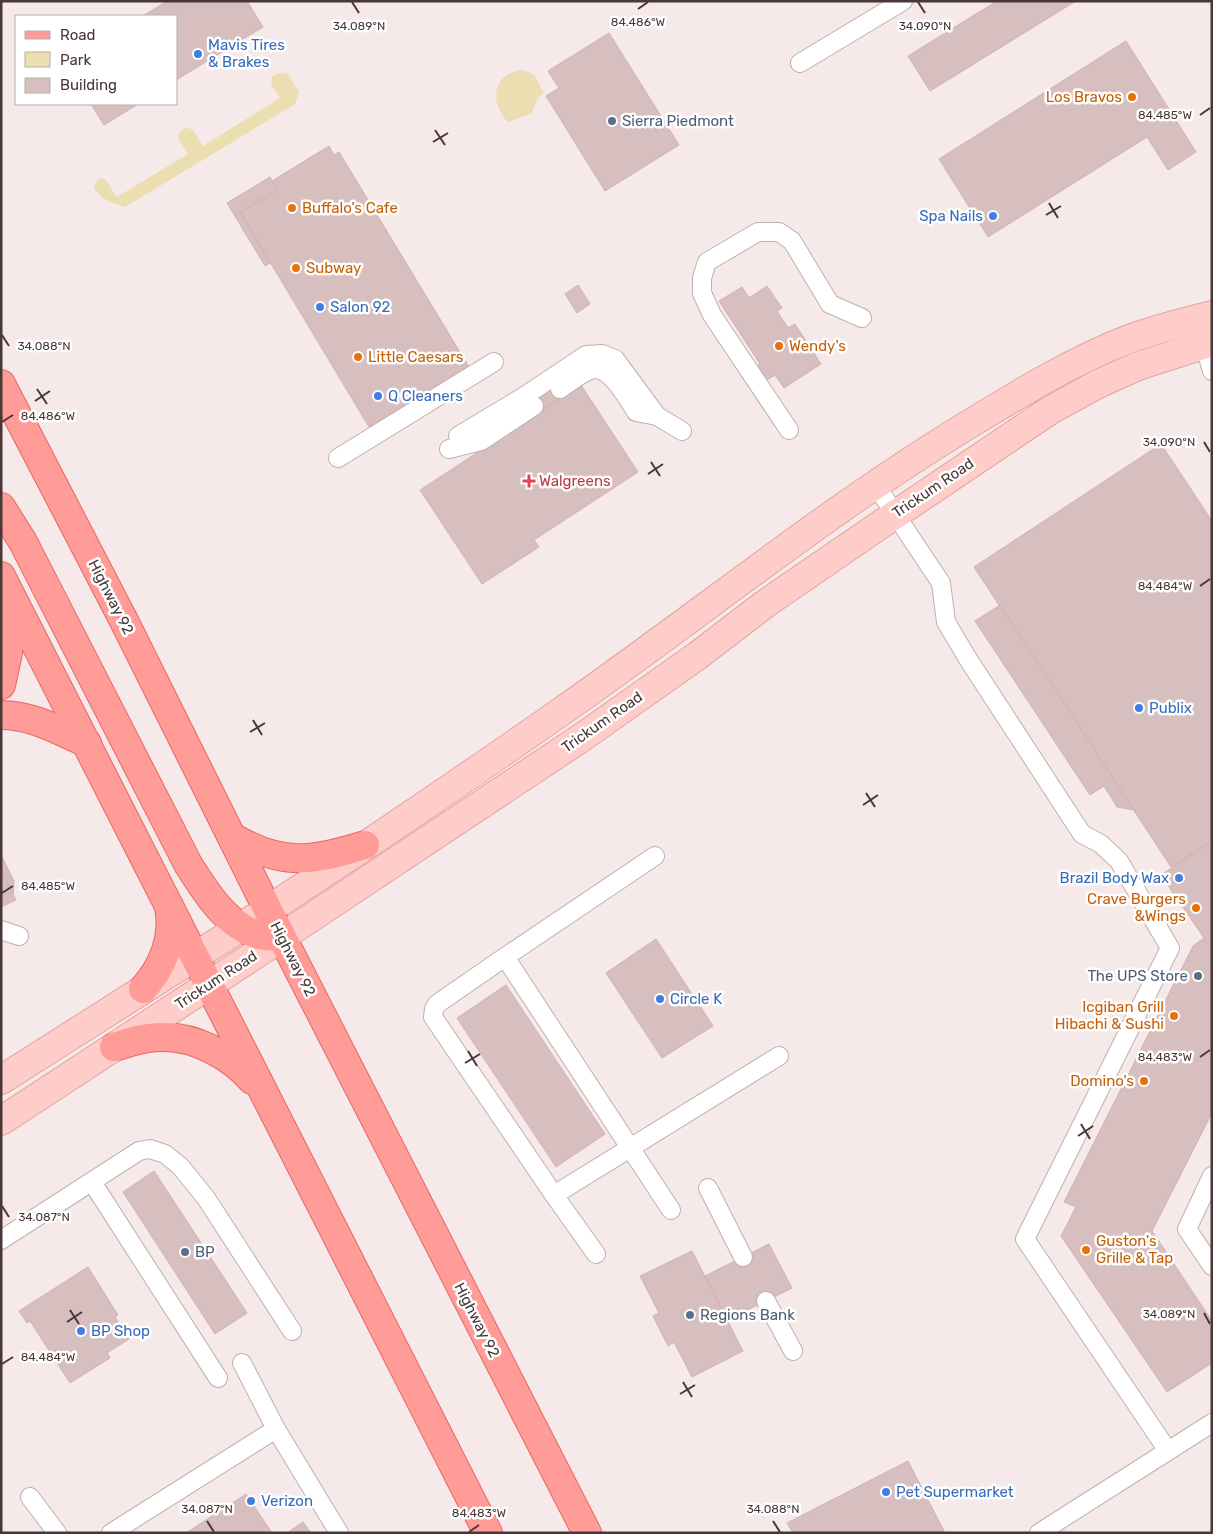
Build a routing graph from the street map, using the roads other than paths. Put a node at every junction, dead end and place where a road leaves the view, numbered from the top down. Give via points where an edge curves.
1 (904, 1) edge
2 (800, 63) dead end
3 (1212, 315) edge
4 (862, 318) dead end
5 (1208, 343) edge
6 (494, 362) dead end
7 (1212, 371) edge
8 (1, 384) edge
9 (560, 389) dead end
10 (1, 396) edge
11 (534, 406) dead end
12 (657, 416) junction
13 (20, 421) junction
14 (789, 430) dead end
15 (682, 431) dead end
16 (338, 458) dead end
17 (875, 484) junction
18 (1, 507) edge
19 (896, 514) junction
20 (6, 585) edge
21 (1, 685) edge
22 (1, 715) edge
23 (87, 744) junction
24 (232, 837) junction
25 (365, 845) junction
26 (655, 856) dead end
27 (168, 904) junction
28 (268, 910) junction
29 (241, 927) junction
30 (1, 930) edge
31 (19, 936) dead end
32 (282, 937) junction
33 (195, 956) junction
34 (505, 956) junction
35 (209, 984) junction
36 (143, 989) junction
37 (114, 1047) junction
38 (779, 1056) dead end
39 (1, 1080) edge
40 (265, 1094) junction
41 (1, 1121) edge
42 (632, 1148) junction
43 (1212, 1176) edge
44 (92, 1182) junction
45 (708, 1188) dead end
46 (554, 1195) junction
47 (671, 1210) dead end
48 (1, 1240) edge
49 (596, 1254) dead end
50 (743, 1258) dead end
51 (1212, 1266) edge
52 (766, 1301) dead end
53 (292, 1332) dead end
54 (793, 1351) dead end
55 (242, 1363) dead end
56 (218, 1378) dead end
57 (1212, 1423) edge
58 (276, 1429) junction
59 (1168, 1451) junction
60 (30, 1497) dead end
61 (57, 1533) edge
62 (111, 1533) edge
63 (339, 1533) edge
64 (488, 1533) edge
65 (587, 1533) edge
66 (1039, 1533) edge

1 - 2 lane
3 - 17 street, Trickum Road via 1126,340 1067,368 1009,400
4 - 14 lane via 830,304 792,241 778,232 758,232 707,262 702,293 712,315
5 - 7 lane
5 - 19 street, Trickum Road via 1138,366 1052,409
6 - 16 lane
8 - 13 main road, Highway 92
9 - 12 lane via 591,370 602,370 614,380 636,412
10 - 13 main road
11 - 12 lane via 481,441 454,442 586,355 602,354 615,359
12 - 15 lane
13 - 24 main road, Highway 92
17 - 19 lane
17 - 25 street, Trickum Road via 564,710
18 - 29 main road via 32,558 188,864 206,892
19 - 32 street, Trickum Road via 765,604 581,738
19 - 59 lane via 941,582 946,622 968,659 1082,834 1102,844 1119,861 1170,948 1025,1239
20 - 21 main road via 8,653
20 - 23 main road
22 - 23 main road via 30,718
23 - 27 main road
24 - 25 main road via 269,855 296,859
24 - 28 main road, Highway 92
25 - 28 street, Trickum Road
26 - 34 lane
27 - 33 main road
27 - 36 main road via 170,931 167,946 154,977
28 - 29 street, Trickum Road
28 - 32 main road, Highway 92
29 - 32 main road via 259,935
29 - 33 street, Trickum Road
30 - 31 lane
32 - 35 street, Trickum Road
32 - 65 main road, Highway 92
33 - 35 main road
33 - 36 street, Trickum Road
34 - 42 lane
34 - 46 lane via 438,1004 433,1017
35 - 37 street, Trickum Road
35 - 40 main road
36 - 39 street, Trickum Road
37 - 40 main road via 156,1037 186,1040 227,1058
37 - 41 street, Trickum Road
38 - 42 lane
40 - 64 main road
42 - 46 lane
42 - 47 lane
43 - 51 lane via 1187,1228
44 - 48 lane
44 - 53 lane via 139,1151 150,1149 166,1154 206,1198
44 - 56 lane
45 - 50 lane
46 - 49 lane
52 - 54 lane
55 - 58 lane
57 - 59 lane
58 - 62 lane
58 - 63 lane
59 - 66 lane
60 - 61 lane

